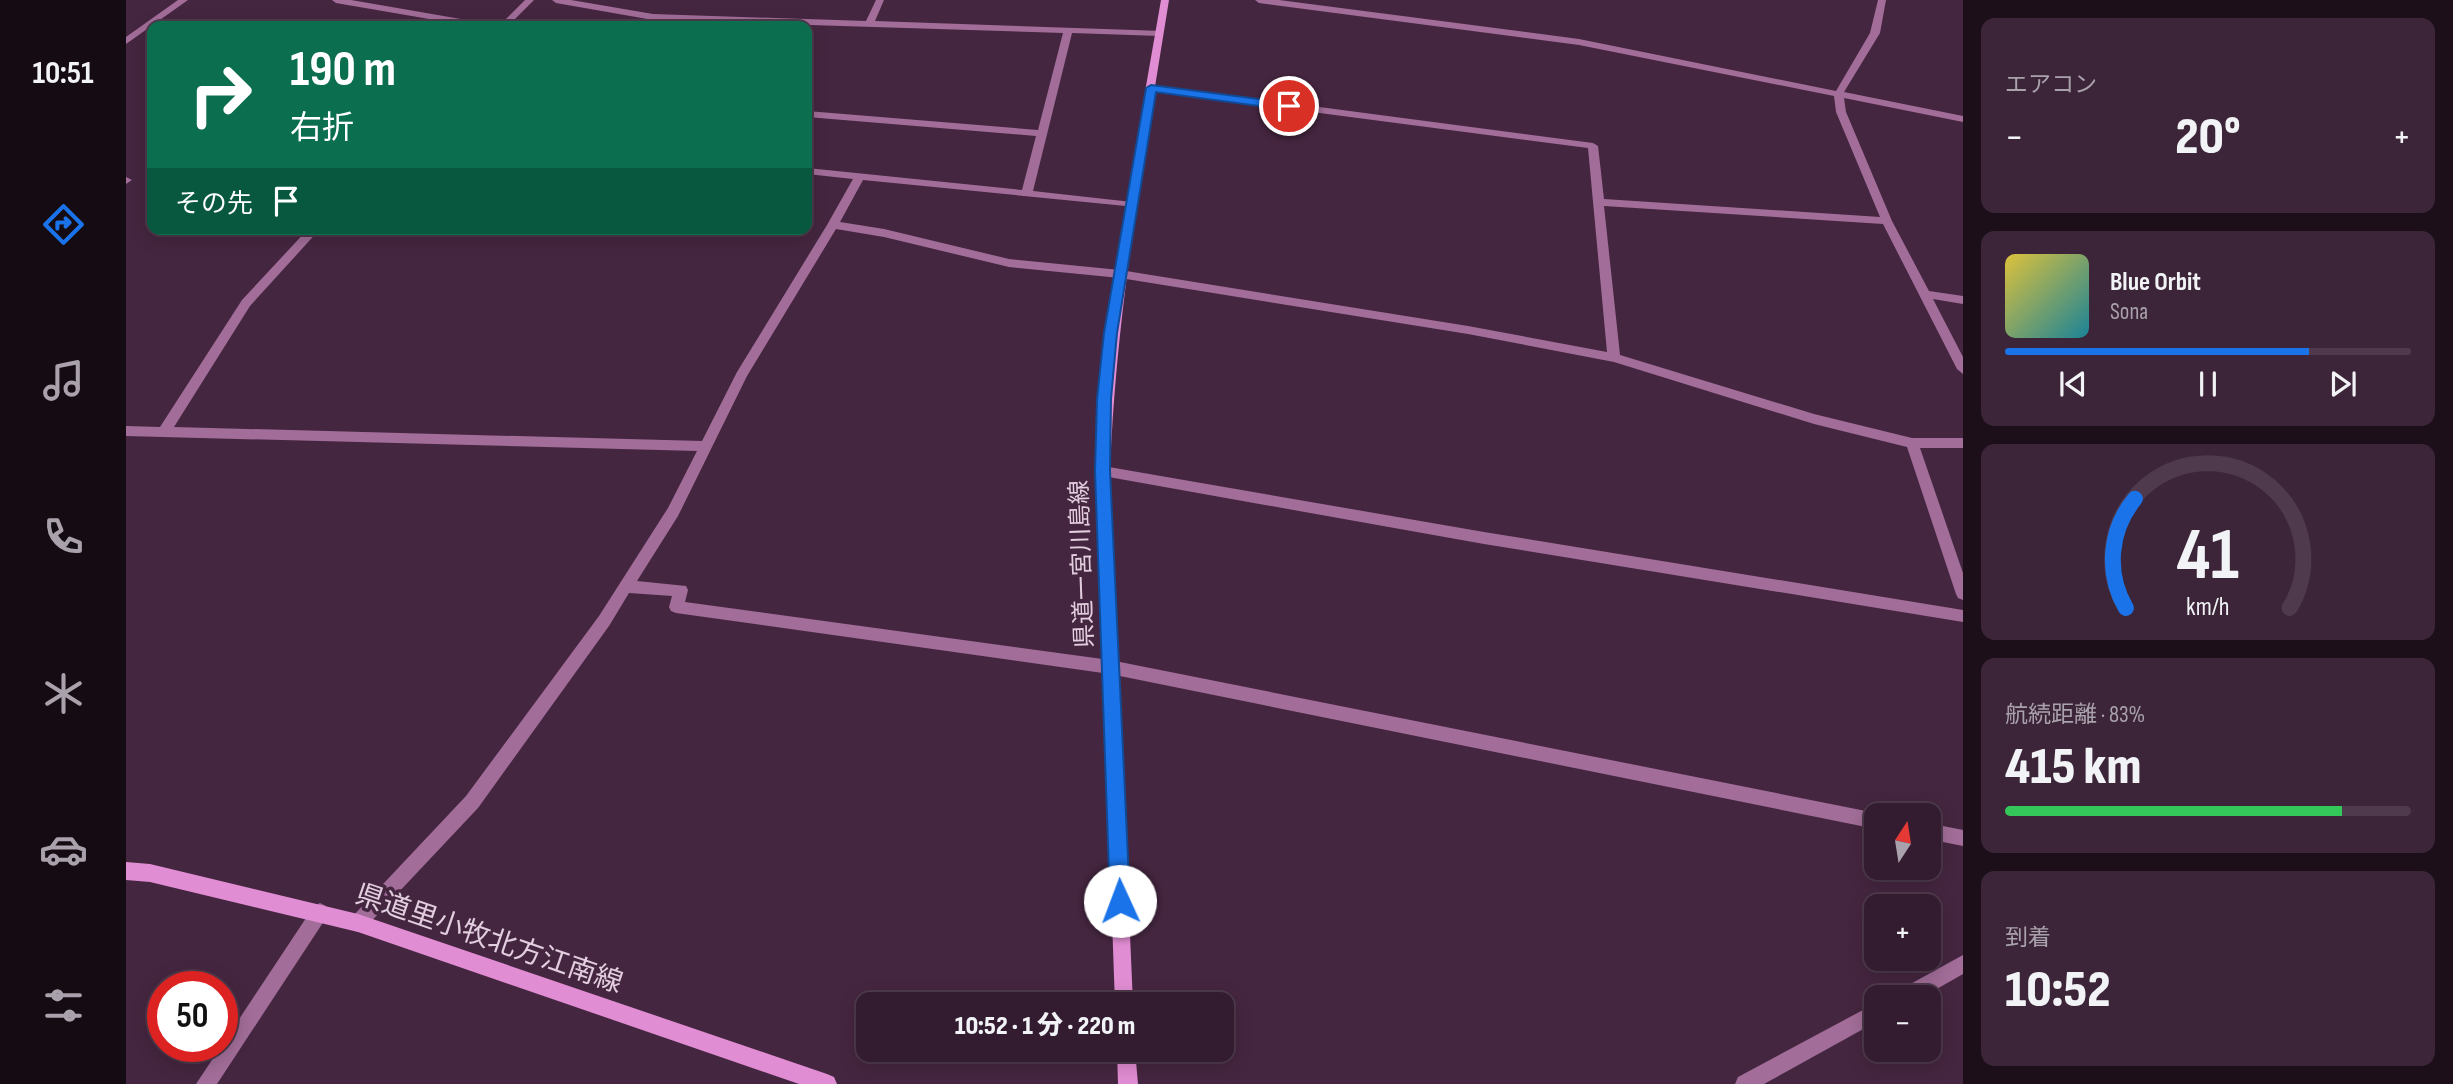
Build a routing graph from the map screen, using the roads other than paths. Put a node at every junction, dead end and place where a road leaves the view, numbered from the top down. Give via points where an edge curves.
1 (184, 0) edge
2 (336, 0) edge
3 (530, 0) edge
4 (556, 0) edge
5 (880, 0) edge
6 (1165, 0) edge
7 (1259, 0) edge
8 (1882, 0) edge
9 (653, 17) junction
10 (154, 21) edge
11 (456, 21) edge
12 (508, 21) edge
13 (650, 21) edge
14 (776, 21) edge
15 (812, 22) edge
16 (869, 24) junction
17 (147, 26) edge
18 (1068, 30) junction
19 (1160, 33) junction
20 (126, 41) edge
21 (1151, 88) junction
22 (1839, 93) junction
23 (812, 114) edge
24 (1963, 119) edge
25 (1042, 132) junction
26 (812, 171) edge
27 (860, 176) junction
28 (1027, 193) junction
29 (1597, 201) junction
30 (1132, 205) junction
31 (1887, 221) junction
32 (833, 225) junction
33 (309, 235) edge
34 (1120, 274) junction
35 (1924, 294) junction
36 (1963, 300) edge
37 (1614, 358) junction
38 (1963, 369) edge
39 (126, 431) edge
40 (164, 432) junction
41 (1912, 443) junction
42 (1963, 443) edge
43 (705, 446) junction
44 (1103, 471) junction
45 (625, 587) junction
46 (1963, 594) edge
47 (1963, 616) edge
48 (1110, 667) junction
49 (1864, 819) edge
50 (1941, 834) edge
51 (1963, 838) edge
52 (126, 871) edge
53 (320, 912) junction
54 (358, 923) junction
55 (1963, 964) edge
56 (1925, 985) edge
57 (1124, 992) edge
58 (1864, 1019) edge
59 (1127, 1062) edge
60 (206, 1084) edge
61 (827, 1084) edge
62 (1128, 1084) edge
63 (1745, 1084) edge

1 - 10 street
2 - 11 street
3 - 12 street
4 - 9 street
5 - 16 street
6 - 19 main road, 県道一宮川島線
7 - 22 street via 1579,42
8 - 22 street via 1875,33
9 - 13 street
9 - 14 street
15 - 16 street
16 - 18 street
17 - 20 street
18 - 19 street
18 - 25 street
19 - 21 main road, 県道一宮川島線
21 - 29 street via 1593,146
21 - 30 main road, 県道一宮川島線
22 - 24 street
22 - 31 street via 1841,111
23 - 25 street
25 - 28 street
26 - 27 street
27 - 28 street
27 - 32 street
28 - 30 street
29 - 31 street
29 - 37 street
30 - 34 main road, 県道一宮川島線
31 - 35 street
32 - 34 street via 1009,263
32 - 43 street via 741,374
33 - 40 street via 246,303
34 - 37 street
34 - 44 main road, 県道一宮川島線 via 1104,399
35 - 36 street
35 - 38 street
37 - 41 street via 1814,419
39 - 40 street
40 - 43 street
41 - 42 street
41 - 46 street
43 - 45 street via 673,512
44 - 47 street
44 - 48 main road, 県道一宮川島線
45 - 48 street via 681,590 676,607
45 - 54 street via 472,803
48 - 49 street
48 - 57 main road, 県道一宮川島線
50 - 51 street
52 - 53 main road, 県道里小牧北方江南線
53 - 54 main road, 県道里小牧北方江南線
53 - 60 street
54 - 61 main road, 県道里小牧北方江南線
55 - 56 street
58 - 63 street
59 - 62 main road

